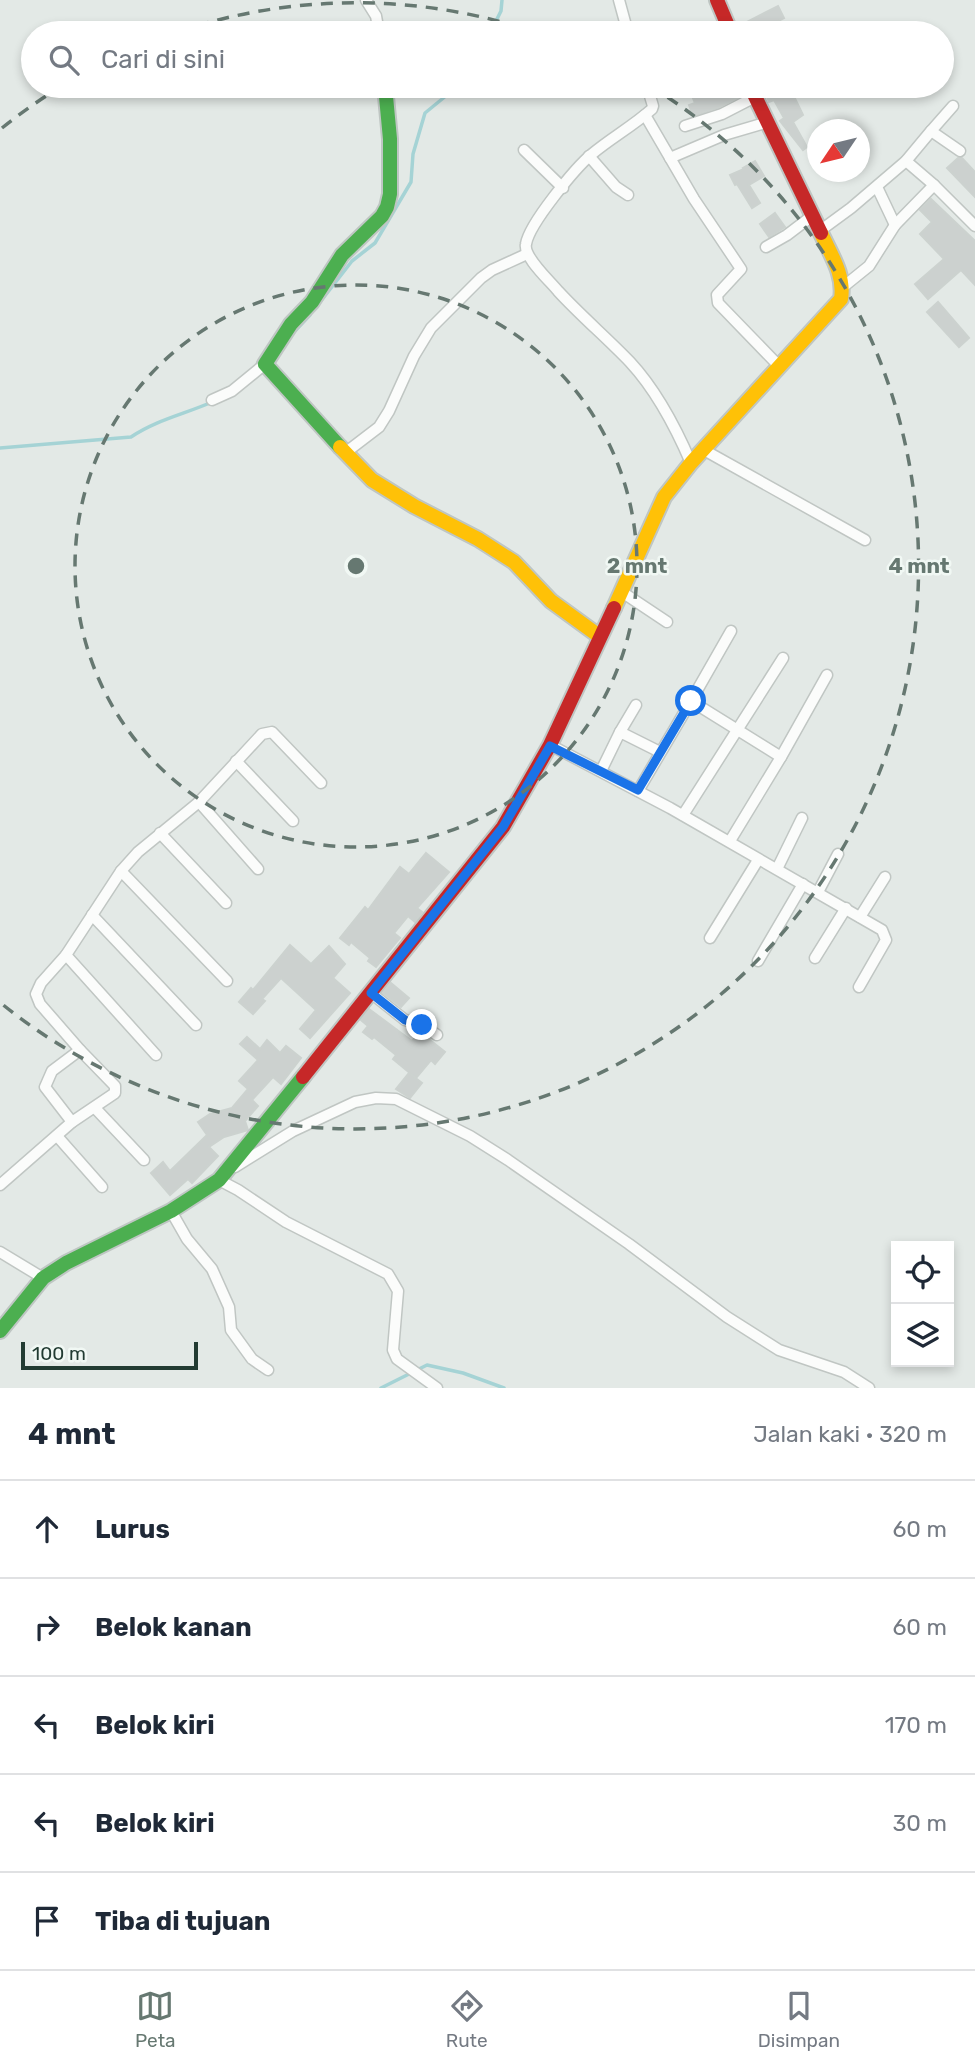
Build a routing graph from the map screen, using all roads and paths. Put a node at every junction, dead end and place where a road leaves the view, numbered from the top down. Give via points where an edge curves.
1 (366, 0) edge
2 (619, 0) edge
3 (718, 0) edge
4 (377, 21) edge
5 (625, 21) edge
6 (726, 21) edge
7 (386, 98) edge
8 (651, 98) edge
9 (745, 98) edge
10 (756, 98) edge
11 (953, 106) dead end
12 (645, 115) junction
13 (768, 122) junction
14 (685, 126) dead end
15 (931, 131) junction
16 (524, 150) dead end
17 (960, 151) dead end
18 (589, 156) junction
19 (670, 158) junction
20 (906, 161) junction
21 (934, 184) junction
22 (877, 187) junction
23 (563, 188) junction
24 (628, 195) dead end
25 (812, 215) junction
26 (895, 225) junction
27 (975, 226) edge
28 (821, 230) junction
29 (766, 247) dead end
30 (527, 254) junction
31 (843, 287) junction
32 (265, 364) junction
33 (778, 365) junction
34 (212, 400) dead end
35 (704, 450) junction
36 (345, 453) junction
37 (691, 463) junction
38 (865, 540) dead end
39 (622, 592) junction
40 (667, 622) dead end
41 (731, 631) dead end
42 (599, 636) junction
43 (783, 658) dead end
44 (827, 674) dead end
45 (691, 701) junction
46 (636, 705) dead end
47 (738, 729) junction
48 (620, 732) junction
49 (550, 746) junction
50 (660, 751) junction
51 (781, 757) junction
52 (236, 761) junction
53 (601, 771) junction
54 (321, 783) dead end
55 (638, 790) junction
56 (199, 802) junction
57 (683, 815) junction
58 (802, 818) dead end
59 (293, 821) dead end
60 (160, 833) junction
61 (730, 841) junction
62 (838, 854) dead end
63 (758, 860) junction
64 (258, 869) dead end
65 (777, 869) junction
66 (121, 871) junction
67 (884, 877) dead end
68 (803, 884) junction
69 (818, 892) junction
70 (226, 903) dead end
71 (845, 908) junction
72 (92, 915) junction
73 (860, 917) junction
74 (710, 938) dead end
75 (66, 955) junction
76 (816, 958) dead end
77 (758, 961) dead end
78 (227, 981) dead end
79 (859, 986) dead end
80 (371, 993) junction
81 (196, 1025) dead end
82 (437, 1035) dead end
83 (80, 1049) junction
84 (156, 1055) dead end
85 (95, 1108) junction
86 (72, 1122) junction
87 (57, 1136) junction
88 (144, 1160) dead end
89 (222, 1177) junction
90 (0, 1185) edge
91 (102, 1187) dead end
92 (171, 1210) junction
93 (0, 1252) edge
94 (43, 1278) junction
95 (0, 1331) edge
96 (268, 1370) dead end
97 (437, 1388) edge
98 (869, 1388) edge

1 - 4 street
2 - 5 street
3 - 6 street
7 - 32 street via 390,139 387,207 342,255
8 - 12 street via 653,106
9 - 14 street via 722,114
10 - 13 street
11 - 15 street
12 - 18 street
12 - 19 street
13 - 19 street
13 - 25 street
15 - 17 street
15 - 20 street
16 - 23 street
18 - 23 street
18 - 24 street
19 - 33 street via 741,269 717,295 718,303
20 - 21 street
20 - 22 street
21 - 26 street
21 - 27 street
22 - 26 street
22 - 28 street
23 - 30 street via 535,222 525,244
25 - 28 street
25 - 29 street
26 - 31 street via 869,266
28 - 31 street
30 - 36 street via 481,278 431,328 379,427
30 - 37 street via 651,388
31 - 33 street via 835,308
32 - 34 street via 232,391
32 - 36 street
33 - 35 street
35 - 37 street
35 - 38 street
36 - 42 street via 384,489 514,562 551,601
37 - 39 street via 664,497
39 - 40 street
39 - 42 street
41 - 45 street
42 - 49 street
43 - 47 street
44 - 51 street
45 - 47 street
45 - 50 street
46 - 48 street
47 - 51 street
47 - 57 street
48 - 50 street
48 - 53 street
49 - 53 street
49 - 80 street via 503,827
50 - 55 street
51 - 61 street
52 - 54 street via 262,734 272,732
52 - 56 street
52 - 59 street
53 - 55 street
55 - 57 street
56 - 60 street
56 - 64 street
57 - 61 street
58 - 65 street
60 - 66 street
60 - 70 street
61 - 63 street
62 - 69 street
63 - 65 street
63 - 74 street
65 - 68 street
66 - 72 street
66 - 78 street
67 - 73 street
68 - 69 street
68 - 77 street
69 - 71 street
71 - 73 street
71 - 76 street
72 - 75 street
72 - 81 street
73 - 79 street via 882,930 886,940
75 - 83 street via 36,994
75 - 84 street
80 - 82 street via 405,1020
80 - 89 street
83 - 85 street via 116,1089
83 - 86 street via 52,1071 45,1087
85 - 86 street
85 - 88 street
86 - 87 street
87 - 90 street
87 - 91 street
89 - 92 street
89 - 97 street via 286,1222 388,1274 398,1291 393,1350 397,1359
89 - 98 street via 293,1131 355,1102 396,1099 508,1160 779,1350 844,1372
92 - 94 street
92 - 96 street via 212,1269 229,1307 231,1330 252,1359
93 - 94 street
94 - 95 street

